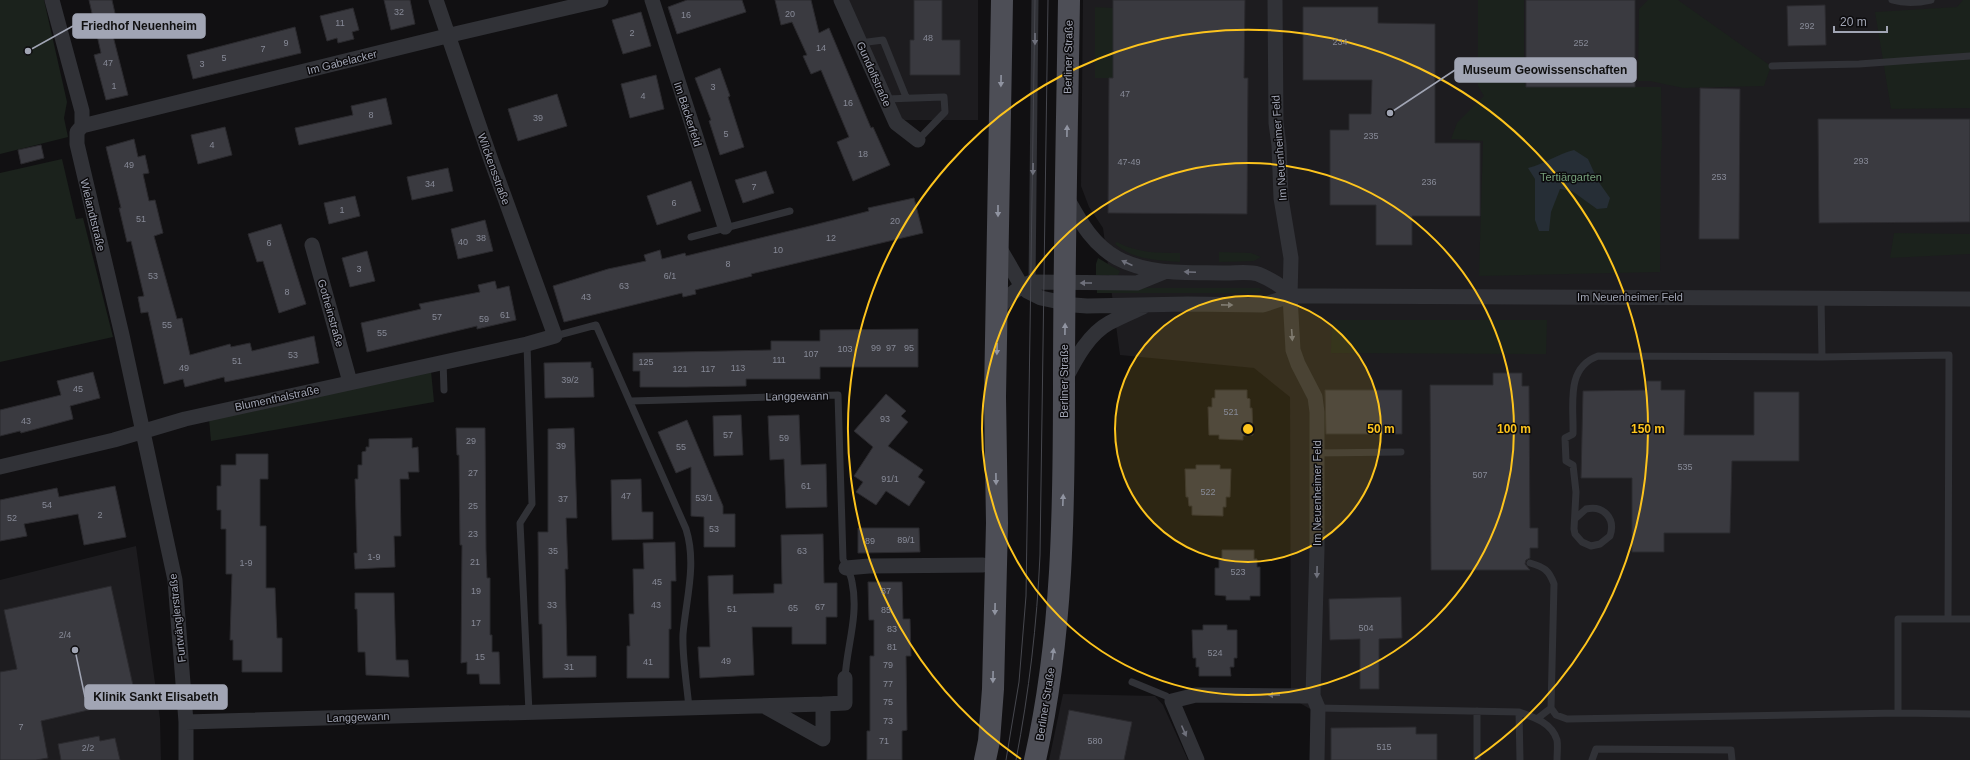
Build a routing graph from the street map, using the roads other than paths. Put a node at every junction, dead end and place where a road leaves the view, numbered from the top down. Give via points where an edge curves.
1 (52, 0) edge
2 (436, 0) edge
3 (602, 0) edge
4 (652, 0) edge
5 (840, 0) edge
6 (1002, 0) edge
7 (1035, 0) edge
8 (1069, 0) edge
9 (1275, 0) edge
10 (1892, 0) edge
11 (1931, 0) edge
12 (448, 35) junction
13 (860, 42) junction
14 (1970, 56) edge
15 (1772, 66) dead end
16 (906, 97) junction
17 (886, 99) junction
18 (82, 126) junction
19 (918, 140) joint
20 (1067, 198) junction
21 (790, 211) dead end
22 (725, 227) junction
23 (691, 237) dead end
24 (312, 245) dead end
25 (999, 247) junction
26 (1165, 271) junction
27 (1026, 284) junction
28 (1064, 293) junction
29 (1290, 296) junction
30 (1821, 298) junction
31 (1970, 298) edge
32 (1148, 304) junction
33 (998, 310) junction
34 (555, 336) junction
35 (527, 344) junction
36 (1822, 357) junction
37 (443, 361) junction
38 (350, 382) junction
39 (1064, 382) junction
40 (444, 390) dead end
41 (631, 401) junction
42 (142, 432) junction
43 (1401, 452) dead end
44 (1317, 453) junction
45 (0, 467) edge
46 (1576, 518) junction
47 (1530, 563) dead end
48 (983, 565) dead end
49 (846, 568) junction
50 (1948, 618) junction
51 (1970, 618) edge
52 (845, 678) joint
53 (1132, 682) dead end
54 (1172, 701) junction
55 (1316, 702) junction
56 (823, 704) junction
57 (764, 706) junction
58 (689, 708) junction
59 (1551, 708) junction
60 (1477, 711) junction
61 (529, 712) junction
62 (1519, 712) junction
63 (1898, 713) junction
64 (1970, 714) edge
65 (1538, 718) junction
66 (186, 722) junction
67 (186, 760) edge
68 (985, 760) edge
69 (1035, 760) edge
70 (1197, 760) edge
71 (1317, 760) edge
72 (1477, 760) edge
73 (1520, 760) edge
74 (1557, 760) edge
75 (1592, 760) edge
76 (1732, 760) edge

1 - 18 street, Wielandtstraße via 82,111
2 - 12 street, Wilckensstraße
3 - 12 street, Im Gabelacker
4 - 22 street, Im Bäckerfeld
5 - 13 street, Gundolfstraße
6 -> 25 main road
7 -> 27 lane
20 -> 8 main road, Berliner Straße
9 - 29 street, Im Neuenheimer Feld via 1276,122 1281,198 1291,258
10 - 11 lane via 1902,3
12 - 18 street, Im Gabelacker
12 - 34 street, Wilckensstraße
13 - 16 lane via 883,40
13 - 17 street, Gundolfstraße
14 - 15 lane via 1859,64
16 - 17 lane
16 - 19 lane via 944,97 945,112
17 - 19 street, Gundolfstraße via 896,123
18 - 42 street, Wielandtstraße via 76,137 78,151 122,335
26 -> 20 street, Im Neuenheimer Feld via 1132,265 1116,258 1082,225
20 - 28 main road, Berliner Straße
21 - 22 lane
22 - 23 lane
24 - 38 street, Gotheinstraße
25 - 27 street
25 - 33 main road
26 -> 28 street, Im Neuenheimer Feld via 1137,283
29 -> 26 street, Im Neuenheimer Feld via 1287,291 1257,274
27 - 28 street, Im Neuenheimer Feld
27 - 28 street, Im Neuenheimer Feld via 1027,291 1041,298
27 - 33 street via 1012,293
28 - 32 street, Im Neuenheimer Feld via 1087,306
39 -> 28 main road, Berliner Straße
29 - 30 street, Im Neuenheimer Feld
32 -> 29 street, Im Neuenheimer Feld via 1263,305
29 -> 44 street, Im Neuenheimer Feld via 1293,350 1315,397
30 - 31 street, Im Neuenheimer Feld
30 - 36 lane
32 - 39 street, Im Neuenheimer Feld via 1108,323 1094,335 1075,360
33 -> 68 main road via 993,689
34 - 35 street, Blumenthalstraße
34 - 41 lane via 596,325
35 - 37 street, Blumenthalstraße
35 - 61 lane via 532,504 520,522
36 - 46 lane via 1598,356 1588,360 1578,370 1573,382 1573,434 1565,438 1566,461 1573,465
36 - 50 lane via 1949,355
37 - 38 street, Blumenthalstraße
37 - 40 lane
38 - 42 street, Blumenthalstraße via 185,418
69 -> 39 main road, Berliner Straße via 1056,638 1062,539
41 - 49 lane, Langgewann via 838,395 843,559
41 - 58 lane via 690,542 689,594 683,634
42 - 45 street, Blumenthalstraße
42 - 66 street, Furtwänglerstraße via 174,580
43 - 44 lane
44 -> 55 street, Im Neuenheimer Feld
46 - 46 lane via 1586,509 1599,509 1612,522 1610,536 1600,544 1586,545 1575,534
47 - 59 lane via 1550,573 1554,584
48 - 49 street
49 - 52 lane, Langgewann via 852,580 855,614
50 - 51 lane
50 - 63 lane via 1898,619
52 - 56 street, Langgewann via 845,703
53 - 54 lane
55 -> 54 street via 1196,695
54 -> 70 street
55 - 60 lane
55 - 71 street, Im Neuenheimer Feld
56 - 57 street, Langgewann
56 - 57 street via 823,739
57 - 58 street, Langgewann
58 - 61 street, Langgewann
59 - 63 lane via 1556,715 1567,719
59 - 65 lane
60 - 62 lane
60 - 72 lane
61 - 66 street, Langgewann
62 - 65 lane
62 - 73 lane
63 - 64 lane
65 - 74 lane via 1549,728 1557,741
66 - 67 street, Furtwänglerstraße
75 - 76 lane via 1596,749 1732,750

